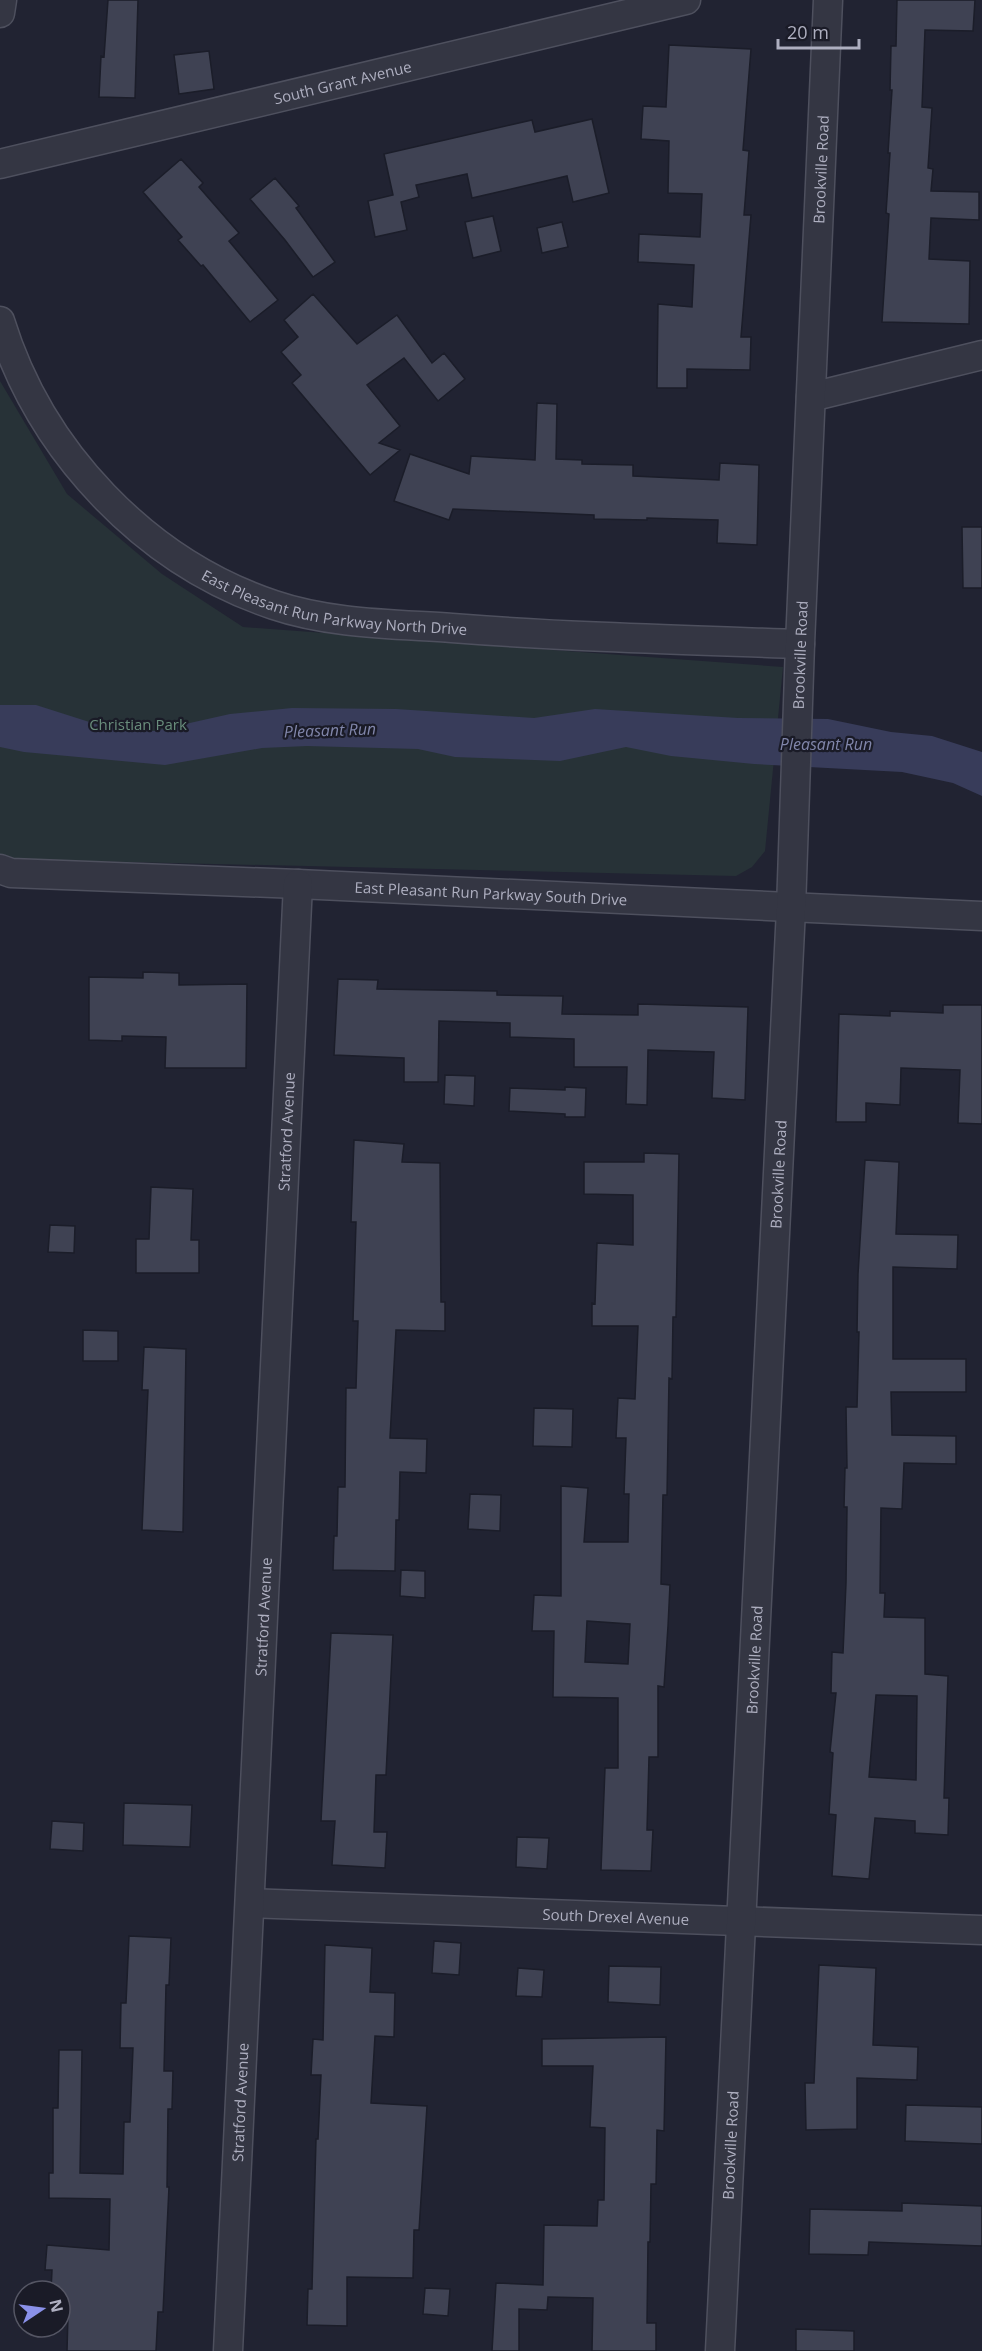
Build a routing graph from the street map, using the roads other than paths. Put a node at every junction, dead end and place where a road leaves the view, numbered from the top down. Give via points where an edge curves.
1 (2, 0) edge
2 (686, 0) edge
3 (828, 0) edge
4 (0, 13) edge
5 (0, 165) edge
6 (0, 321) edge
7 (982, 355) edge
8 (811, 397) junction
9 (800, 644) junction
10 (4, 871) edge
11 (298, 884) junction
12 (790, 909) junction
13 (982, 916) edge
14 (250, 1903) junction
15 (741, 1921) junction
16 (982, 1930) edge
17 (228, 2351) edge
18 (720, 2351) edge

1 - 4 street
2 - 5 street, South Grant Avenue
3 - 8 street, Brookville Road
6 - 9 street, East Pleasant Run Parkway North Drive via 33,400 52,432 98,491 184,562 264,601 331,617 409,625 549,635
7 - 8 street
8 - 9 street, Brookville Road
9 - 12 street, Brookville Road
10 - 11 street, East Pleasant Run Parkway South Drive
11 - 12 street, East Pleasant Run Parkway South Drive
11 - 14 street, Stratford Avenue
12 - 13 street, East Pleasant Run Parkway South Drive
12 - 15 street, Brookville Road
14 - 15 street, South Drexel Avenue
14 - 17 street, Stratford Avenue
15 - 16 street, South Drexel Avenue
15 - 18 street, Brookville Road

